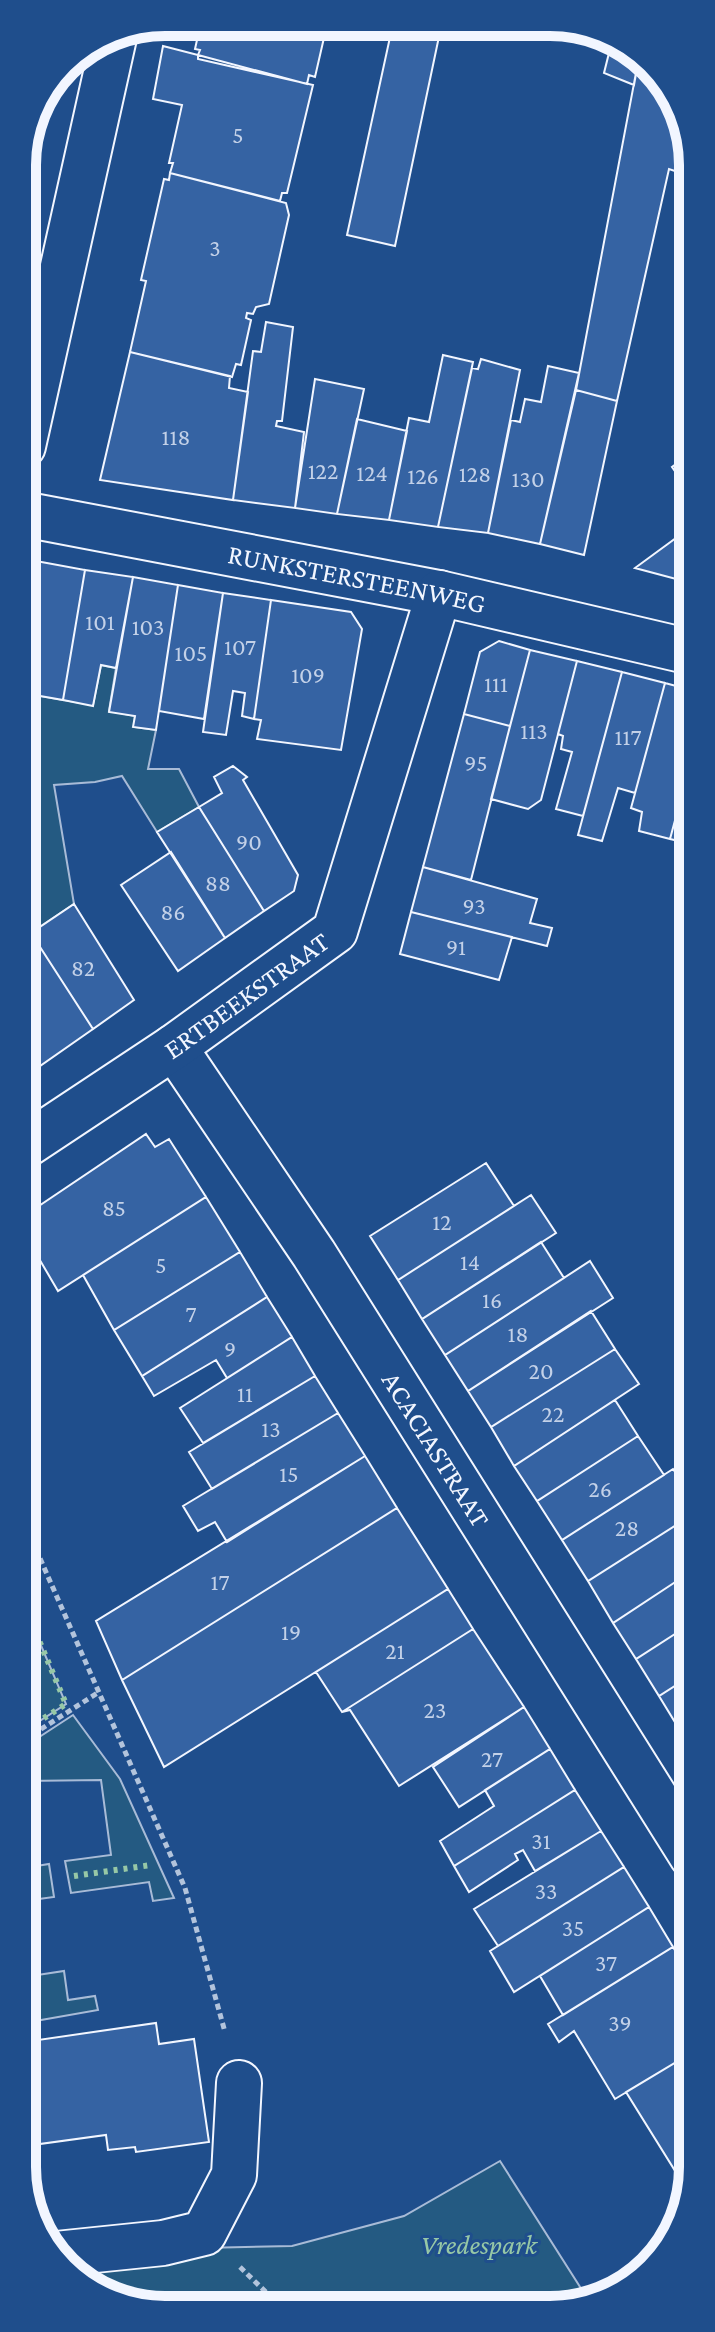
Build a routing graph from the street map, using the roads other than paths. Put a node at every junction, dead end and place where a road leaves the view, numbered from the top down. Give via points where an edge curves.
1 (112, 48) edge
2 (36, 388) edge
3 (36, 516) edge
4 (439, 593) junction
5 (679, 649) edge
6 (174, 1047) junction
7 (36, 1138) edge
8 (679, 1835) edge
9 (239, 2083) road end
10 (69, 2253) edge

1 - 2 street
3 - 4 street, RUNKSTERSTEENWEG
4 - 5 street, RUNKSTERSTEENWEG
4 - 6 street, ERTBEEKSTRAAT via 335,931
6 - 7 street, ERTBEEKSTRAAT
6 - 8 street, ACACIASTRAAT via 314,1254
9 - 10 street via 234,2175 204,2233

